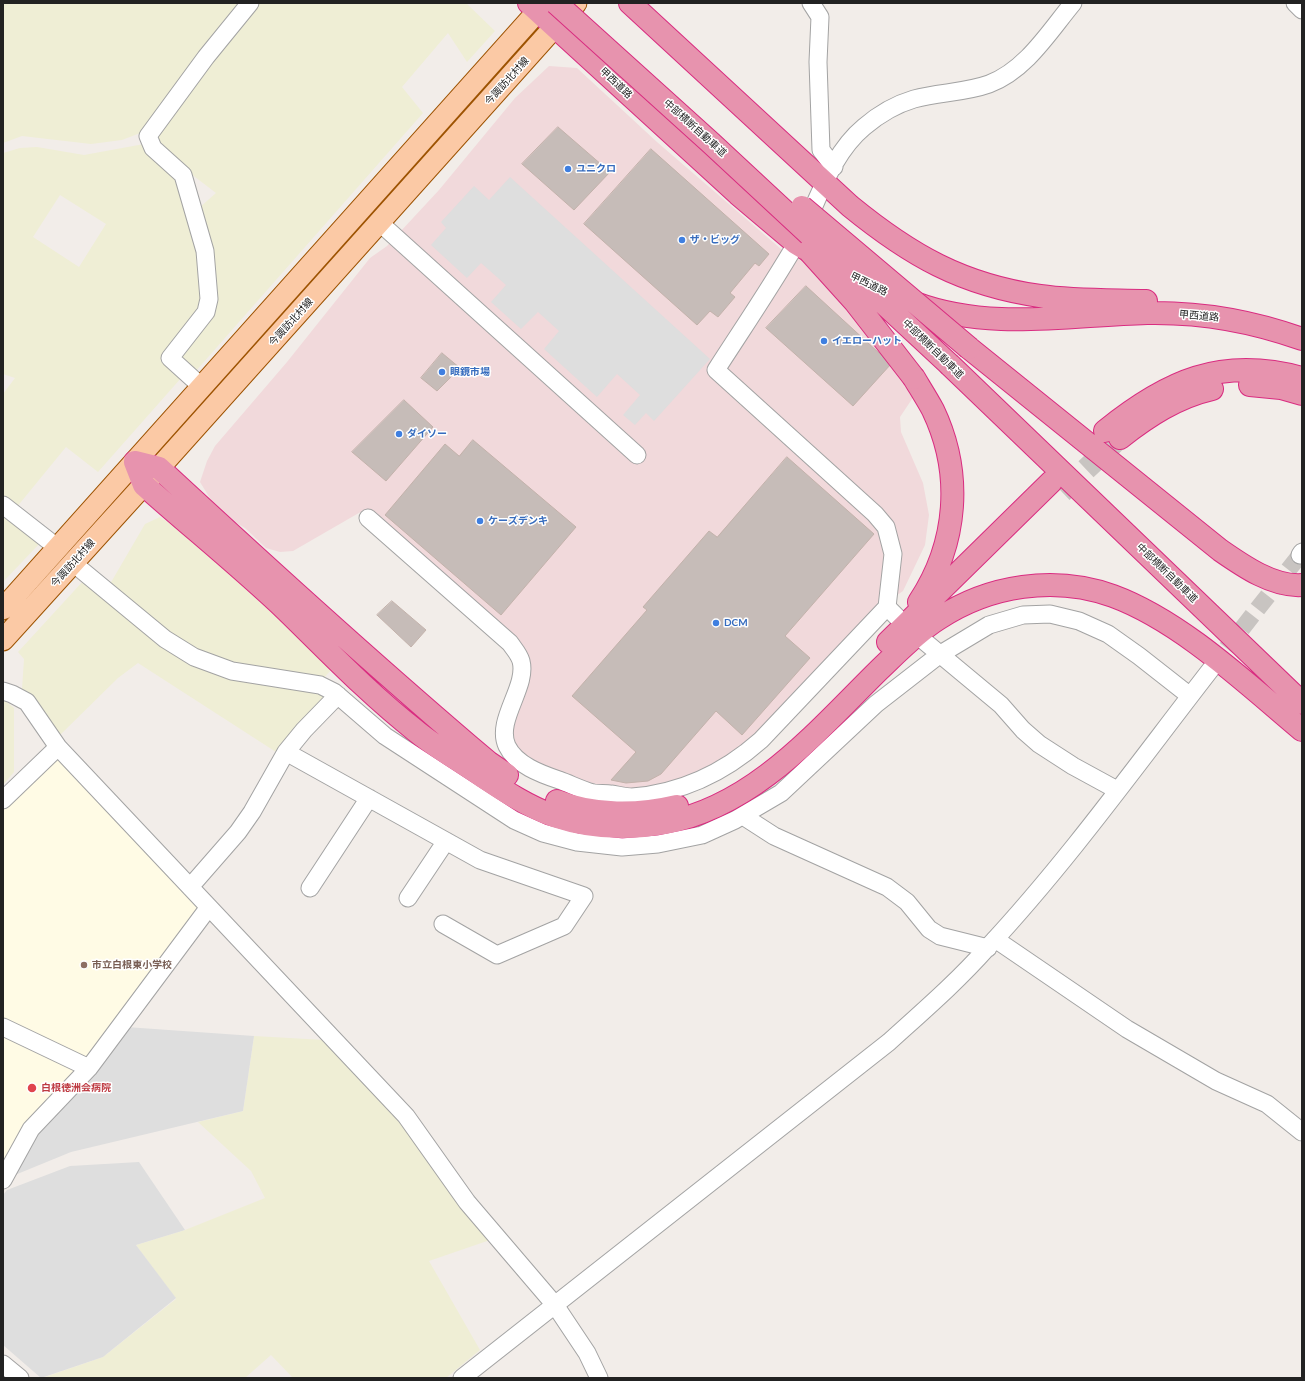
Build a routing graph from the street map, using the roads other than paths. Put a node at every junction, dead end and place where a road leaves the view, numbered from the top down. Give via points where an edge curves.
1 (250, 3) edge
2 (573, 3) edge
3 (576, 3) edge
4 (630, 3) edge
5 (811, 3) edge
6 (1073, 3) edge
7 (1295, 3) edge
8 (543, 5) edge
9 (1302, 10) edge
10 (555, 27) junction
11 (829, 175) junction
12 (380, 223) junction
13 (796, 242) junction
14 (1302, 327) edge
15 (1302, 339) edge
16 (959, 357) junction
17 (1302, 378) edge
18 (202, 387) junction
19 (1302, 394) edge
20 (637, 455) dead end
21 (135, 462) junction
22 (159, 468) junction
23 (144, 485) junction
24 (1056, 487) tunnel mouth
25 (3, 505) edge
26 (368, 518) dead end
27 (58, 548) junction
28 (73, 563) junction
29 (1302, 585) edge
30 (3, 609) edge
31 (904, 627) junction
32 (3, 640) edge
33 (939, 655) junction
34 (1211, 669) tunnel mouth
35 (1302, 686) edge
36 (3, 692) edge
37 (338, 695) junction
38 (1190, 696) junction
39 (1302, 703) edge
40 (1302, 730) edge
41 (58, 747) junction
42 (286, 752) junction
43 (1117, 790) junction
44 (369, 798) junction
45 (3, 800) edge
46 (743, 816) junction
47 (446, 841) junction
48 (190, 887) junction
49 (310, 888) dead end
50 (408, 898) dead end
51 (209, 907) junction
52 (443, 924) dead end
53 (991, 943) junction
54 (3, 1027) edge
55 (89, 1068) junction
56 (1302, 1132) edge
57 (3, 1180) edge
58 (555, 1305) junction
59 (3, 1364) edge
60 (20, 1378) edge
61 (462, 1378) edge
62 (599, 1378) edge

1 - 18 street via 206,57 148,136 153,148 183,175 205,250 209,299 206,312 170,358
2 - 16 highway, 中部横断自動車道
3 - 10 main road, 今諏訪北村線
4 - 11 highway, 甲西道路
5 - 11 street via 820,17 820,150
6 - 11 street via 1033,53 1012,71 989,84 956,93 914,99 887,111 864,128 846,147
7 - 9 street
8 - 10 highway, 甲西道路
8 - 16 highway, 中部横断自動車道, bridge via 711,143
8 - 18 main road, 今諏訪北村線
8 - 31 highway, bridge via 576,31 728,168 790,230 855,302 914,378 932,409 944,439 952,471 954,502 949,533 939,565
10 - 12 main road, 今諏訪北村線
10 - 13 highway, 甲西道路 via 704,164
11 - 13 street
11 - 14 highway, 甲西道路 via 880,230 911,252 943,269 974,281 1040,296 1232,308 1272,316
12 - 20 street
12 - 22 main road, 今諏訪北村線
13 - 15 highway, 甲西道路 via 826,261 894,296 953,315 1008,320 1147,313 1195,315 1269,327
13 - 31 street via 716,370 875,514 886,527
16 - 29 highway via 1046,412 1246,568 1272,580
16 - 35 highway, 中部横断自動車道
16 - 39 highway, 中部横断自動車道
17 - 19 highway via 1261,370 1218,372 1196,377 1149,398 1110,436 1179,400 1220,387 1261,385
18 - 21 main road, 今諏訪北村線
21 - 22 highway
21 - 23 highway
21 - 27 main road, 今諏訪北村線
22 - 23 main road, 今諏訪北村線
22 - 31 highway via 303,602 488,762 536,793 561,803 615,812 641,812 692,802 719,791 775,752
23 - 28 main road, 今諏訪北村線
23 - 31 highway via 284,609 359,683 418,733 530,806 557,817 585,824 614,828 642,827 696,815 724,804 783,763
24 - 31 highway
25 - 27 street
26 - 31 street via 510,643 518,654 521,674 504,733 507,746 515,758 545,776 593,793 631,797 698,781 721,770 742,758 761,740
27 - 30 main road, 今諏訪北村線
28 - 32 main road, 今諏訪北村線
28 - 37 street via 165,639 194,657 232,671 320,685
31 - 33 street
31 - 40 highway via 937,619 987,595 1039,584 1090,589 1137,607 1179,633
33 - 38 street via 989,625 1023,615 1050,614 1079,621 1108,634
33 - 43 street via 1001,705 1039,744
33 - 46 street via 876,704 781,793
34 - 38 street
36 - 41 street via 27,702
37 - 42 street
37 - 46 street via 385,736 514,820 543,833 577,842 622,847 658,844 702,835
38 - 43 street
41 - 45 street
41 - 48 street
42 - 44 street
42 - 48 street via 238,832
43 - 53 street via 1052,874
44 - 47 street
44 - 49 street
46 - 53 street via 774,836 887,887 906,902 929,929 940,936
47 - 50 street
47 - 52 street via 480,860 584,896 564,926 497,955
48 - 51 street
51 - 55 street
51 - 58 street via 406,1116 467,1202
53 - 56 street via 1127,1029 1216,1081 1267,1104
53 - 58 street via 888,1042
54 - 55 street
55 - 57 street via 31,1129
58 - 61 street
58 - 62 street via 587,1353
59 - 60 street

